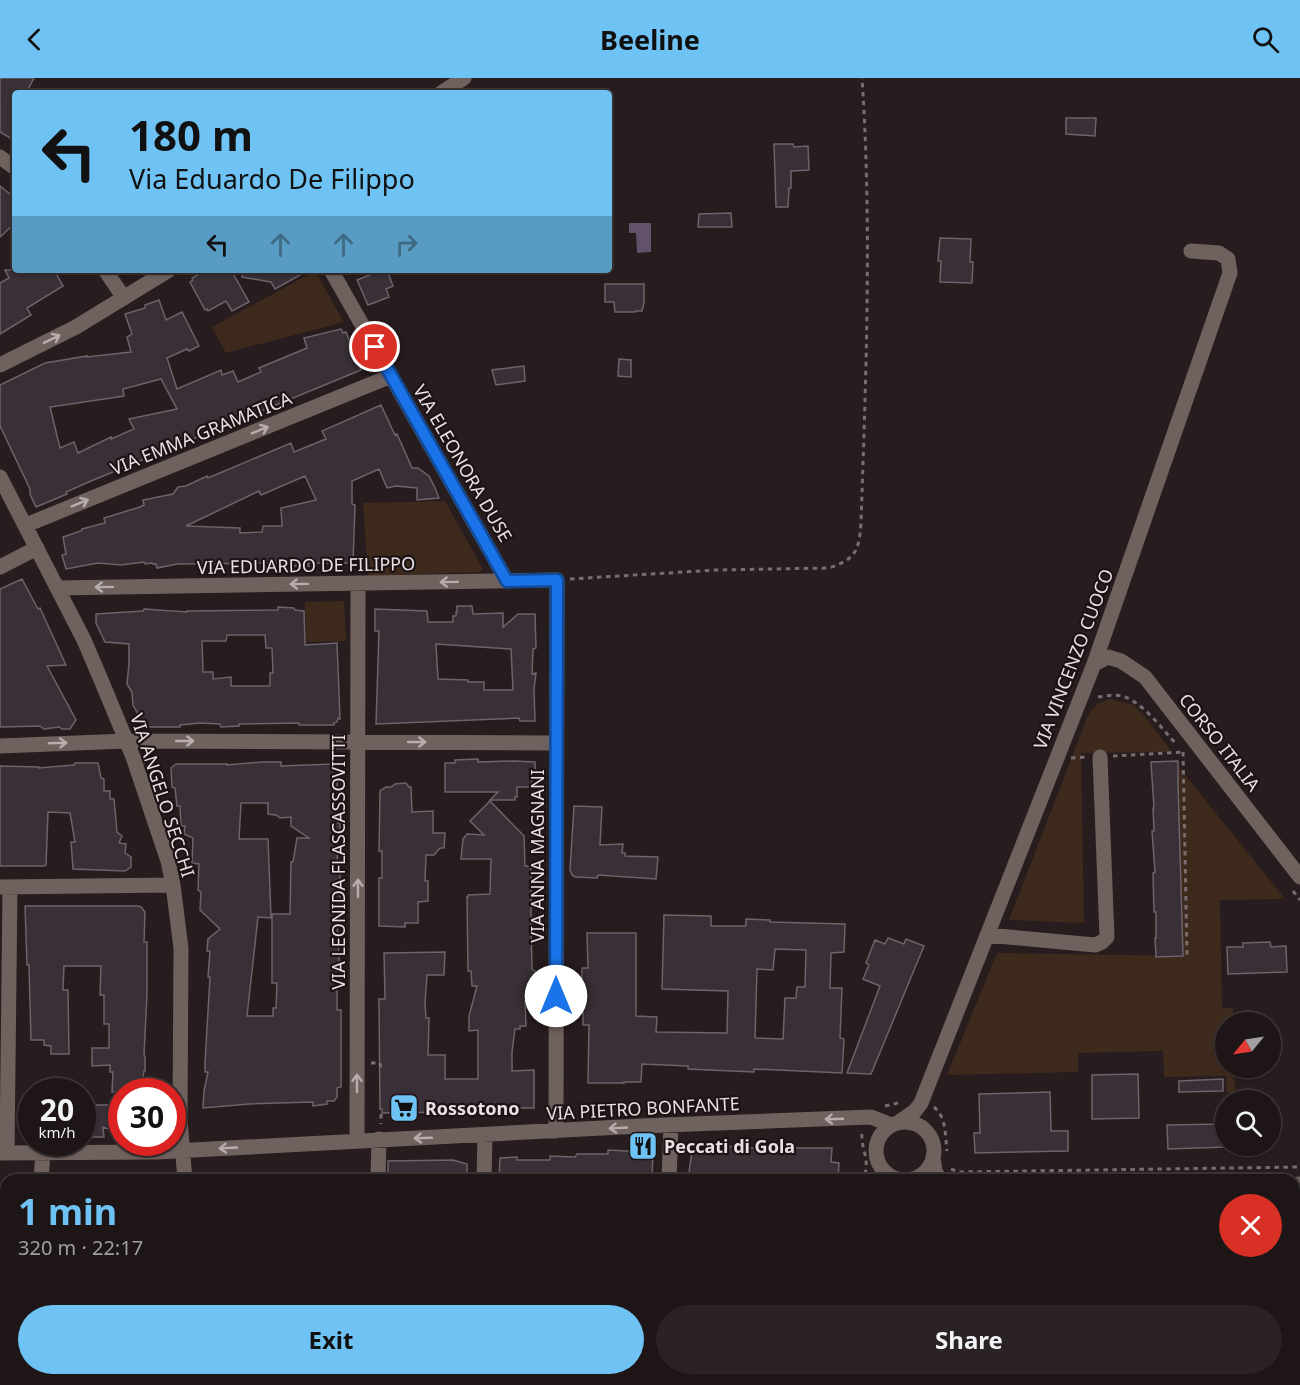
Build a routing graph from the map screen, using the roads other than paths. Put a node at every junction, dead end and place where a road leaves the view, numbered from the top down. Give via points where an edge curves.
1 (464, 78) edge
2 (446, 90) edge
3 (1191, 250) dead end
4 (107, 273) edge
5 (164, 273) edge
6 (333, 273) edge
7 (124, 298) junction
8 (0, 365) edge
9 (391, 376) junction
10 (0, 477) edge
11 (26, 525) junction
12 (37, 548) junction
13 (0, 567) edge
14 (557, 580) joint
15 (507, 581) junction
16 (358, 584) junction
17 (57, 588) junction
18 (1094, 664) junction
19 (127, 741) junction
20 (358, 742) junction
21 (556, 743) junction
22 (0, 746) edge
23 (1100, 757) road end
24 (1300, 878) edge
25 (173, 885) junction
26 (5, 887) edge
27 (987, 936) junction
28 (180, 1078) edge
29 (920, 1103) junction
30 (895, 1124) junction
31 (671, 1125) junction
32 (925, 1130) junction
33 (556, 1131) junction
34 (485, 1135) junction
35 (379, 1139) junction
36 (357, 1141) junction
37 (186, 1151) edge
38 (3, 1153) edge
39 (18, 1153) edge
40 (43, 1156) edge
41 (183, 1156) edge
42 (940, 1157) junction
43 (41, 1174) edge
44 (185, 1174) edge
45 (378, 1174) edge
46 (484, 1174) edge
47 (669, 1174) edge
48 (884, 1174) edge
49 (921, 1174) edge
50 (944, 1174) edge

1 - 2 street
3 - 18 street, VIA VINCENZO CUOCO via 1219,253 1228,259 1230,273
4 - 7 street
5 - 7 street
6 - 9 street, VIA ELEONORA DUSE
8 -> 7 street
11 -> 9 street, VIA EMMA GRAMATICA
9 - 15 street, VIA ELEONORA DUSE
10 - 11 street, VIA ANGELO SECCHI
11 - 12 street, VIA ANGELO SECCHI
12 - 13 street
12 - 17 street, VIA ANGELO SECCHI
14 - 15 street, VIA EDUARDO DE FILIPPO
14 - 21 street, VIA ANNA MAGNANI
15 -> 16 street, VIA EDUARDO DE FILIPPO
16 -> 17 street, VIA EDUARDO DE FILIPPO
16 - 20 street, VIA LEONIDA FLASCASSOVITTI
17 - 19 street, VIA ANGELO SECCHI
18 - 24 street, CORSO ITALIA via 1108,657 1145,677
18 - 27 street, VIA VINCENZO CUOCO
19 -> 20 street
22 -> 19 street
19 - 25 street, VIA ANGELO SECCHI
20 -> 21 street
36 -> 20 street, VIA LEONIDA FLASCASSOVITTI
21 - 33 street, VIA ANNA MAGNANI
23 - 27 street via 1107,937 1095,945
25 - 26 street
25 - 28 street, VIA ANGELO SECCHI via 181,948
26 - 38 street
27 - 29 street, VIA VINCENZO CUOCO
29 - 30 street, VIA VINCENZO CUOCO
29 - 32 street, VIA VINCENZO CUOCO
30 -> 31 street, VIA PIETRO BONFANTE via 871,1118
30 - 32 street via 909,1122
30 - 48 street via 883,1131 876,1147
31 -> 33 street, VIA PIETRO BONFANTE
31 - 47 street
32 - 42 street
33 - 34 street, VIA PIETRO BONFANTE
34 -> 35 street, VIA PIETRO BONFANTE
34 - 46 street
35 - 36 street, VIA PIETRO BONFANTE
35 - 45 street
36 -> 37 street, VIA PIETRO BONFANTE
38 - 39 street, VIA PIETRO BONFANTE
40 - 43 street
41 - 44 street, VIA ANGELO SECCHI
42 - 49 street
42 - 50 street via 935,1171

